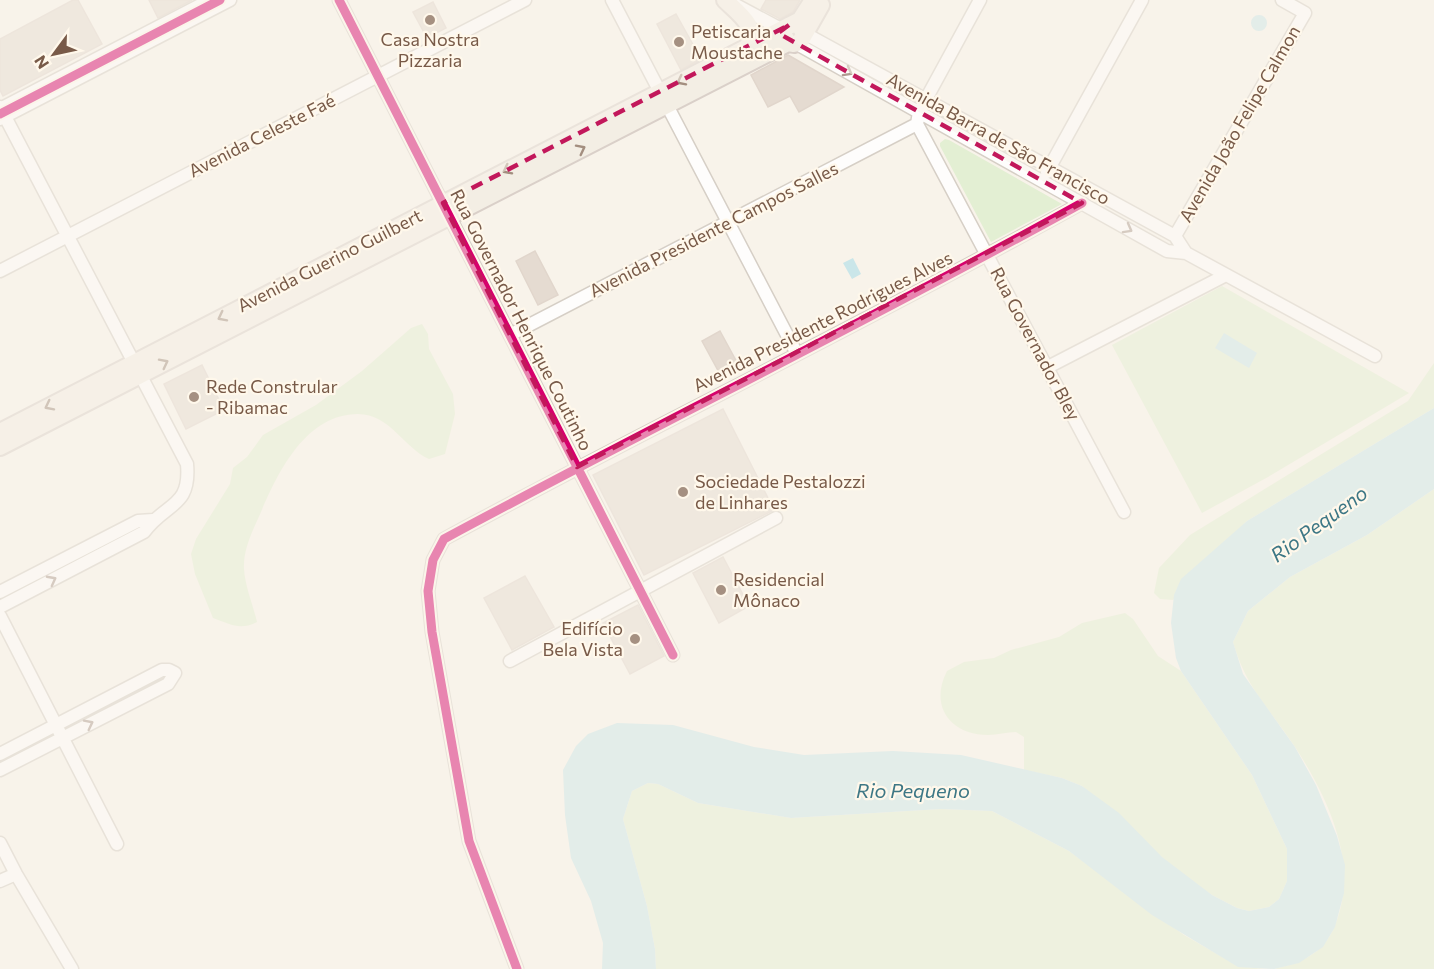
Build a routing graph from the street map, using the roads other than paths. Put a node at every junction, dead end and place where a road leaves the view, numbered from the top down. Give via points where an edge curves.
1 (210, 0) edge
2 (230, 0) edge
3 (339, 0) edge
4 (525, 0) edge
5 (612, 0) edge
6 (726, 0) edge
7 (813, 0) edge
8 (824, 0) edge
9 (980, 0) edge
10 (1142, 0) edge
11 (1282, 0) edge
12 (792, 35) junction
13 (747, 47) junction
14 (378, 76) junction
15 (663, 98) junction
16 (926, 100) junction
17 (1, 112) edge
18 (918, 118) junction
19 (1049, 167) junction
20 (1042, 181) junction
21 (1082, 203) junction
22 (446, 210) junction
23 (729, 224) junction
24 (68, 236) junction
25 (1175, 236) junction
26 (1186, 253) junction
27 (988, 255) junction
28 (0, 271) edge
29 (1226, 274) junction
30 (510, 335) junction
31 (797, 354) junction
32 (1375, 356) dead end
33 (1048, 367) junction
34 (137, 369) junction
35 (0, 432) edge
36 (0, 447) edge
37 (577, 467) junction
38 (1124, 512) dead end
39 (776, 518) dead end
40 (153, 520) junction
41 (640, 590) junction
42 (0, 592) edge
43 (0, 607) edge
44 (0, 616) edge
45 (673, 655) dead end
46 (510, 661) dead end
47 (56, 725) junction
48 (63, 738) junction
49 (0, 754) edge
50 (0, 770) edge
51 (0, 843) edge
52 (117, 844) dead end
53 (16, 874) junction
54 (0, 881) edge
55 (72, 969) edge
56 (517, 969) edge

1 - 17 street
2 - 17 street
3 - 14 street, Rua Governador Henrique Coutinho
4 - 14 street, Avenida Celeste Faé
5 - 15 street
6 - 12 street, Avenida Barra de São Francisco
6 - 13 main road via 752,31
7 - 12 main road
8 - 12 main road via 810,27
9 - 16 street
10 - 19 street
11 - 25 street, Avenida João Felipe Calmon via 1305,12
12 - 13 main road, Avenida Guerino Guilbert
12 - 15 main road, Avenida Guerino Guilbert
12 - 16 street, Avenida Barra de São Francisco
12 -> 18 street, Avenida Barra de São Francisco
13 -> 15 main road, Avenida Guerino Guilbert
14 - 22 street, Rua Governador Henrique Coutinho
14 - 24 street, Avenida Celeste Faé
15 - 22 main road, Avenida Guerino Guilbert
15 - 23 street
16 - 18 street
16 - 19 street, Avenida Barra de São Francisco
17 - 24 street
18 - 20 street, Avenida Barra de São Francisco
18 - 23 street, Avenida Presidente Campos Salles
18 - 27 street, Rua Governador Bley
19 - 20 street
19 - 25 street, Avenida Barra de São Francisco
20 - 21 street, Avenida Barra de São Francisco
21 -> 26 street, Avenida Barra de São Francisco via 1167,251
21 - 27 street, Avenida Presidente Rodrigues Alves
22 - 30 street, Rua Governador Henrique Coutinho
22 - 34 main road, Avenida Guerino Guilbert
23 - 30 street, Avenida Presidente Campos Salles
23 - 31 street
24 - 28 street, Avenida Celeste Faé
24 - 34 street
25 - 26 street, Avenida Barra de São Francisco
26 - 29 street, Avenida Barra de São Francisco
27 - 31 street, Avenida Presidente Rodrigues Alves
27 - 33 street, Rua Governador Bley
29 - 32 street, Avenida Barra de São Francisco
29 - 33 street
30 - 37 street, Rua Governador Henrique Coutinho
31 - 37 street, Avenida Presidente Rodrigues Alves
33 - 38 street, Rua Governador Bley
34 -> 35 main road, Avenida Guerino Guilbert
34 - 36 main road, Avenida Guerino Guilbert
34 - 40 street via 187,464 184,494
37 - 41 street, Rua Governador Henrique Coutinho
37 - 56 street, Avenida Presidente Rodrigues Alves via 444,539 433,560 428,591 469,841
39 - 41 street
40 - 42 street via 138,521
43 -> 40 street via 144,532
41 - 45 street, Rua Governador Henrique Coutinho
41 - 46 street
44 - 47 street
47 - 48 street
48 -> 47 street via 168,684 175,673 162,670
47 - 49 street
48 - 50 street
48 - 52 street
51 - 53 street
53 - 54 street
53 - 55 street

